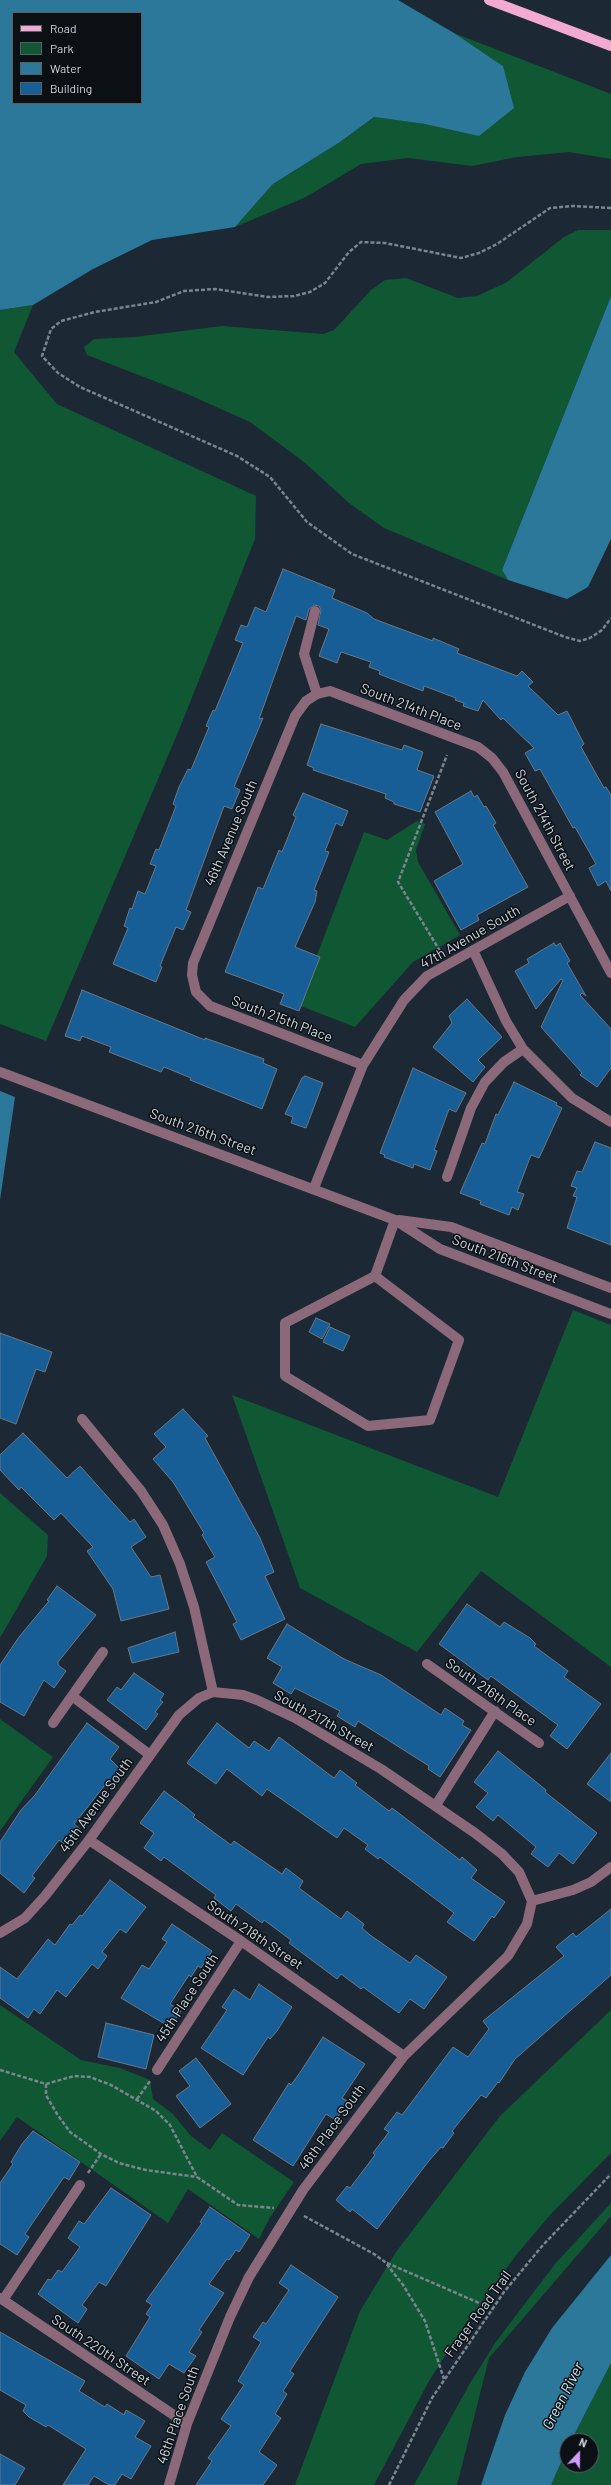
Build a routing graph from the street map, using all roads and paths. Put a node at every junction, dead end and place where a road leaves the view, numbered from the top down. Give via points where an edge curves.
1 (489, 0) edge
2 (611, 46) edge
3 (611, 208) edge
4 (315, 611) dead end
5 (611, 618) edge
6 (317, 694) junction
7 (447, 755) dead end
8 (492, 758) joint
9 (570, 896) junction
10 (473, 950) junction
11 (448, 964) junction
12 (611, 973) edge
13 (196, 992) joint
14 (523, 1049) junction
15 (363, 1066) junction
16 (0, 1072) edge
17 (611, 1122) edge
18 (447, 1177) dead end
19 (314, 1188) junction
20 (395, 1220) junction
21 (375, 1276) junction
22 (611, 1288) edge
23 (611, 1314) edge
24 (82, 1419) dead end
25 (104, 1652) dead end
26 (427, 1664) dead end
27 (213, 1692) junction
28 (72, 1696) junction
29 (495, 1711) junction
30 (53, 1722) dead end
31 (539, 1743) dead end
32 (150, 1755) junction
33 (436, 1805) junction
34 (89, 1840) junction
35 (611, 1867) edge
36 (532, 1900) junction
37 (0, 1933) edge
38 (241, 1941) junction
39 (404, 2056) junction
40 (0, 2070) edge
41 (157, 2070) joint
42 (46, 2084) junction
43 (137, 2099) junction
44 (101, 2154) junction
45 (611, 2174) edge
46 (197, 2177) junction
47 (80, 2185) joint
48 (290, 2210) junction
49 (385, 2262) junction
50 (2, 2299) edge
51 (493, 2309) junction
52 (444, 2379) junction
53 (187, 2424) junction
54 (169, 2485) edge
55 (389, 2485) edge

1 - 2 main road
3 - 5 path via 550,208 497,244 461,258 392,244 361,242 349,252 325,283 310,292 294,296 268,297 215,289 184,291 156,302 95,312 62,321 51,329 42,356 58,373 80,387 237,456 270,477 307,522 352,554 573,639 590,638 602,630
4 - 6 street via 304,654
6 - 8 street, South 214th Place via 330,691 478,747
6 - 13 street, 46th Avenue South via 306,701 295,716 193,964 192,975
7 - 11 path via 398,882
8 - 9 street, South 214th Street via 503,772
9 - 10 street, 47th Avenue South
9 - 12 street, South 214th Street
10 - 11 street, 47th Avenue South
10 - 14 street via 506,1021
11 - 15 street, 47th Avenue South via 427,976 404,1000
13 - 15 street, South 215th Place via 210,1006
14 - 17 street via 572,1098
14 - 18 street via 504,1062 485,1082 471,1108
15 - 19 street, 47th Avenue South
16 - 19 street, South 216th Street
19 - 20 street, South 216th Street
20 - 21 street
20 - 22 street, South 216th Street via 451,1227
20 - 23 street, South 216th Street via 440,1249
21 - 21 street via 459,1340 430,1420 368,1426 285,1376 285,1323
24 - 27 street via 142,1491 163,1525 180,1564 194,1607
25 - 28 street
26 - 29 street, South 216th Place
27 - 32 street, 45th Avenue South via 199,1698 179,1716
27 - 33 street, South 217th Street via 242,1695 295,1718
28 - 30 street
28 - 32 street
29 - 31 street, South 216th Place
29 - 33 street
32 - 34 street, 45th Avenue South
33 - 36 street, South 217th Street via 502,1854 519,1872
34 - 37 street, 45th Avenue South via 25,1918
34 - 38 street, South 218th Street
35 - 36 street via 591,1882 573,1890
36 - 39 street, 46th Place South via 526,1924 508,1956
38 - 39 street, South 218th Street
38 - 41 street, 45th Place South
39 - 48 street, 46th Place South via 354,2120
40 - 42 path
41 - 43 path
42 - 43 path via 74,2076 90,2077
42 - 44 path via 46,2095 70,2132
43 - 46 path via 156,2111 170,2125
44 - 46 path via 119,2163 146,2170
44 - 47 path
45 - 51 path, Frager Road Trail via 543,2245
46 - 48 path via 238,2205
47 - 50 street
48 - 49 path via 311,2218
48 - 53 street, 46th Place South via 249,2276
49 - 51 path
49 - 52 path via 404,2284 425,2320
50 - 53 street, South 220th Street
51 - 52 path, Frager Road Trail
52 - 55 path, Frager Road Trail
53 - 54 street, 46th Place South

